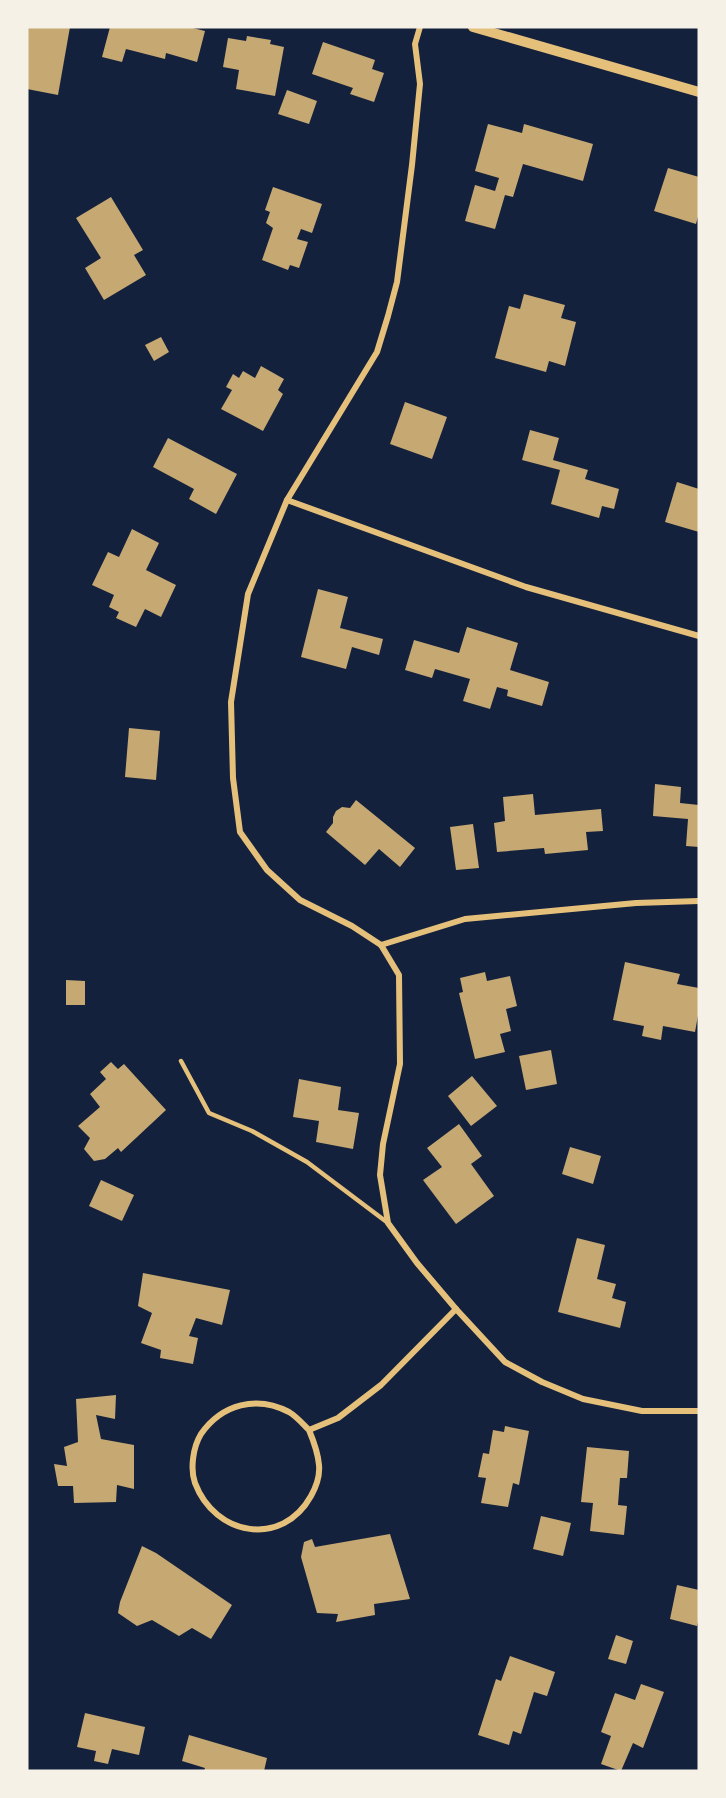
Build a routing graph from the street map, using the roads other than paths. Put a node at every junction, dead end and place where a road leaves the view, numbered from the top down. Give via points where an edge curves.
1 (420, 27) edge
2 (473, 27) edge
3 (699, 92) edge
4 (287, 500) junction
5 (699, 636) edge
6 (699, 901) edge
7 (381, 945) junction
8 (181, 1061) dead end
9 (388, 1223) junction
10 (456, 1309) junction
11 (699, 1411) edge
12 (309, 1430) junction

1 - 4 street via 415,45 420,84 398,282 377,352
2 - 3 street
4 - 5 street via 526,587
4 - 7 street via 248,594 231,702 233,778 240,832 267,870 300,900
6 - 7 street via 465,919
7 - 9 street via 399,975 400,1064 380,1175
8 - 9 lane via 209,1113 252,1131 307,1162
9 - 10 street
10 - 11 street via 505,1362 542,1382 583,1399 642,1411
10 - 12 street via 381,1385 338,1418
12 - 12 street via 319,1467 315,1488 305,1506 290,1520 272,1528 251,1529 231,1524 214,1513 201,1497 193,1478 193,1456 200,1436 230,1408 251,1403 272,1405 291,1413

